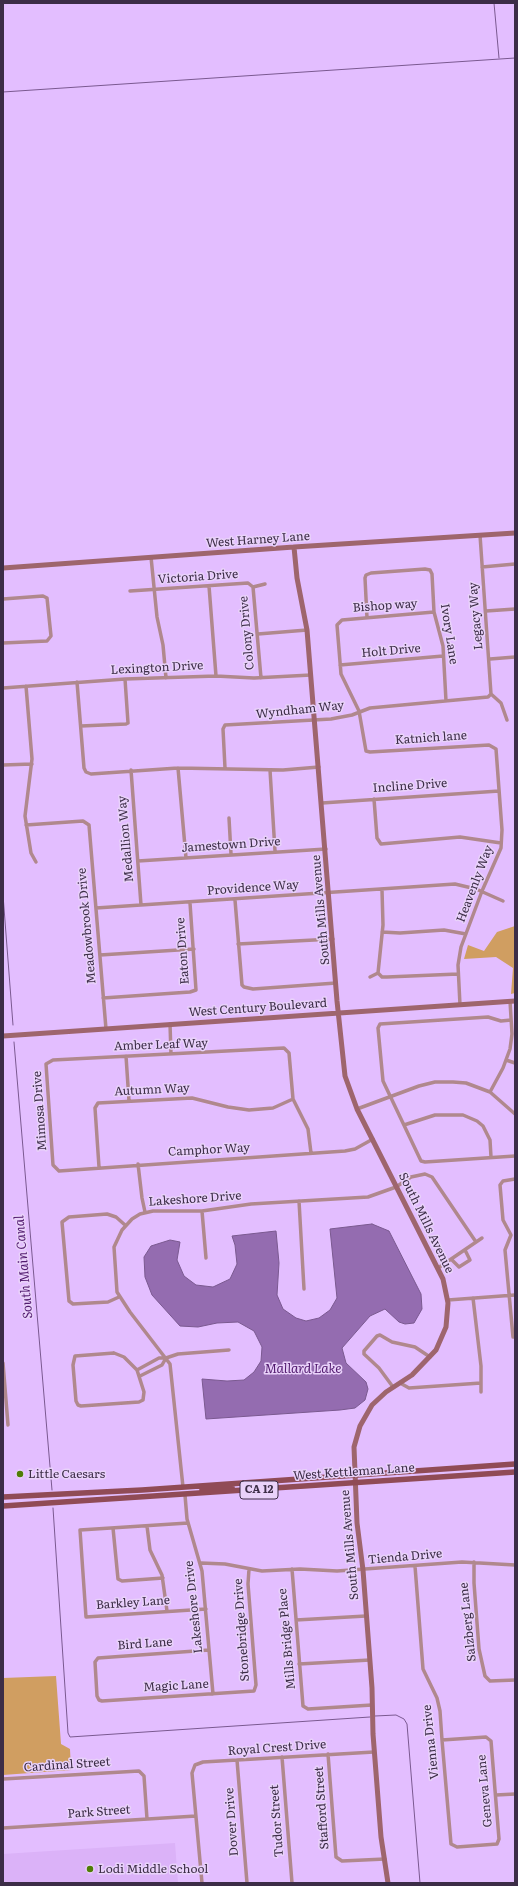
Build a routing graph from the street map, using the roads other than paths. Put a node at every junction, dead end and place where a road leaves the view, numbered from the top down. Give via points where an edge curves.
1 (515, 532) edge
2 (480, 535) junction
3 (294, 547) junction
4 (151, 557) junction
5 (515, 564) edge
6 (482, 567) junction
7 (3, 568) edge
8 (265, 584) dead end
9 (209, 586) junction
10 (253, 587) junction
11 (154, 590) junction
12 (130, 591) dead end
13 (3, 599) edge
14 (515, 609) edge
15 (486, 611) junction
16 (434, 612) junction
17 (367, 618) junction
18 (307, 630) junction
19 (258, 634) junction
20 (3, 643) edge
21 (443, 656) junction
22 (515, 657) edge
23 (490, 659) junction
24 (340, 665) junction
25 (311, 675) junction
26 (216, 676) junction
27 (166, 678) junction
28 (261, 678) junction
29 (126, 679) junction
30 (77, 682) junction
31 (26, 686) junction
32 (3, 688) edge
33 (491, 694) junction
34 (446, 701) junction
35 (359, 711) junction
36 (315, 720) junction
37 (507, 720) dead end
38 (81, 726) junction
39 (493, 746) joint
40 (32, 764) junction
41 (3, 765) edge
42 (319, 767) junction
43 (178, 768) junction
44 (225, 768) junction
45 (131, 770) junction
46 (270, 770) junction
47 (499, 791) junction
48 (374, 799) junction
49 (322, 803) junction
50 (229, 818) dead end
51 (26, 825) junction
52 (501, 843) junction
53 (326, 849) junction
54 (275, 851) junction
55 (231, 854) junction
56 (186, 858) junction
57 (138, 861) junction
58 (36, 862) dead end
59 (382, 890) junction
60 (482, 891) junction
61 (330, 893) junction
62 (235, 900) junction
63 (503, 901) dead end
64 (190, 903) junction
65 (141, 905) junction
66 (96, 908) junction
67 (382, 932) junction
68 (466, 934) junction
69 (333, 939) junction
70 (238, 944) junction
71 (194, 949) junction
72 (100, 955) junction
73 (378, 973) junction
74 (458, 974) junction
75 (370, 977) dead end
76 (336, 983) junction
77 (103, 998) junction
78 (512, 1001) edge
79 (460, 1005) junction
80 (340, 1013) junction
81 (512, 1020) junction
82 (170, 1024) junction
83 (106, 1029) junction
84 (3, 1036) edge
85 (171, 1054) junction
86 (126, 1056) junction
87 (506, 1060) junction
88 (47, 1063) joint
89 (515, 1063) edge
90 (490, 1092) junction
91 (389, 1096) junction
92 (293, 1100) junction
93 (129, 1101) junction
94 (357, 1109) junction
95 (515, 1114) edge
96 (404, 1125) junction
97 (373, 1139) junction
98 (311, 1153) junction
99 (515, 1156) edge
100 (491, 1157) junction
101 (53, 1158) joint
102 (138, 1164) junction
103 (99, 1167) junction
104 (515, 1179) edge
105 (396, 1187) junction
106 (299, 1201) junction
107 (202, 1211) junction
108 (145, 1212) junction
109 (125, 1226) junction
110 (513, 1234) edge
111 (482, 1238) dead end
112 (476, 1242) junction
113 (465, 1250) junction
114 (206, 1258) dead end
115 (452, 1260) junction
116 (438, 1268) junction
117 (304, 1289) dead end
118 (515, 1295) edge
119 (510, 1296) junction
120 (118, 1297) junction
121 (473, 1298) junction
122 (448, 1300) junction
123 (515, 1338) edge
124 (229, 1350) dead end
125 (430, 1357) junction
126 (166, 1358) junction
127 (3, 1363) edge
128 (137, 1370) junction
129 (140, 1376) junction
130 (400, 1383) junction
131 (480, 1383) junction
132 (393, 1387) junction
133 (481, 1392) dead end
134 (5, 1403) edge
135 (8, 1425) dead end
136 (515, 1464) edge
137 (515, 1472) edge
138 (354, 1476) junction
139 (355, 1483) junction
140 (235, 1484) junction
141 (183, 1487) junction
142 (185, 1495) junction
143 (3, 1497) edge
144 (134, 1498) junction
145 (3, 1506) edge
146 (188, 1523) junction
147 (147, 1526) junction
148 (114, 1528) junction
149 (474, 1562) junction
150 (201, 1563) junction
151 (515, 1565) edge
152 (415, 1566) junction
153 (249, 1569) junction
154 (292, 1569) junction
155 (363, 1570) junction
156 (163, 1578) junction
157 (206, 1609) junction
158 (167, 1611) junction
159 (366, 1616) junction
160 (296, 1620) junction
161 (209, 1650) junction
162 (370, 1660) junction
163 (299, 1664) junction
164 (515, 1680) edge
165 (254, 1690) joint
166 (212, 1694) junction
167 (99, 1700) joint
168 (372, 1705) junction
169 (442, 1740) junction
170 (374, 1752) junction
171 (328, 1754) junction
172 (282, 1757) junction
173 (237, 1760) junction
174 (3, 1779) edge
175 (515, 1794) edge
176 (496, 1795) junction
177 (196, 1816) junction
178 (147, 1819) junction
179 (3, 1828) edge
180 (498, 1843) joint
181 (385, 1859) junction
182 (202, 1883) edge
183 (247, 1883) edge
184 (292, 1883) edge
185 (388, 1883) edge

1 - 2 street, West Harney Lane
2 - 3 street, West Harney Lane
2 - 6 street, Legacy Way
3 - 4 street, West Harney Lane
3 - 18 street, South Mills Avenue via 296,578
4 - 7 street, West Harney Lane
4 - 11 street
5 - 6 street
6 - 15 street, Legacy Way
8 - 10 street, Victoria Drive
9 - 10 street, Victoria Drive via 248,583
9 - 11 street, Victoria Drive
9 - 26 street
10 - 19 street, Colony Drive
11 - 12 street, Victoria Drive
11 - 27 street
13 - 20 street via 43,596 47,598 51,636 47,641
14 - 15 street
15 - 23 street, Legacy Way
16 - 17 street, Bishop way
16 - 17 street, Ivory Lane via 432,574 425,568 366,575
16 - 21 street, Ivory Lane
17 - 24 street, Bishop way via 338,622
18 - 19 street
18 - 25 street, South Mills Avenue
19 - 28 street, Colony Drive
21 - 24 street, Holt Drive
21 - 34 street, Ivory Lane
22 - 23 street
23 - 33 street, Legacy Way
24 - 35 street via 344,683
25 - 28 street, Lexington Drive
25 - 36 street, South Mills Avenue
26 - 27 street, Lexington Drive
26 - 28 street, Lexington Drive
27 - 29 street, Lexington Drive
29 - 30 street, Lexington Drive
29 - 38 street via 128,722
30 - 31 street, Lexington Drive
30 - 38 street
31 - 32 street, Lexington Drive
31 - 40 street
33 - 34 street, Wyndham Way via 488,697
33 - 37 street via 501,703
34 - 35 street, Wyndham Way via 379,706
35 - 36 street, Wyndham Way via 341,718
35 - 39 street, Katnich lane via 365,748 370,752
36 - 42 street, South Mills Avenue
36 - 44 street, Wyndham Way via 225,725
38 - 45 street via 86,772 91,774
39 - 47 street, Heavenly Way via 496,749
40 - 41 street
40 - 51 street via 25,806
42 - 46 street
42 - 49 street, South Mills Avenue
43 - 44 street
43 - 45 street
43 - 56 street
44 - 46 street
45 - 57 street, Medallion Way
46 - 54 street
47 - 48 street, Incline Drive
47 - 52 street, Heavenly Way
48 - 49 street, Incline Drive
48 - 52 street via 378,842 381,844 460,837
49 - 53 street, South Mills Avenue
50 - 55 street
51 - 58 street via 31,854
51 - 66 street, Meadowbrook Drive via 83,821 89,825
52 - 60 street, Heavenly Way
53 - 54 street, Jamestown Drive
53 - 61 street, South Mills Avenue
54 - 55 street, Jamestown Drive
55 - 56 street, Jamestown Drive
56 - 57 street, Jamestown Drive
57 - 65 street, Medallion Way
59 - 60 street, Providence Way via 455,884
59 - 61 street, Providence Way
59 - 67 street
60 - 63 street, Providence Way
60 - 68 street, Heavenly Way
61 - 62 street, Providence Way
61 - 69 street, South Mills Avenue
62 - 64 street, Providence Way
62 - 70 street
64 - 65 street, Providence Way
64 - 71 street, Eaton Drive
65 - 66 street, Providence Way
66 - 72 street, Meadowbrook Drive
67 - 68 street via 450,930
67 - 73 street
68 - 74 street, Heavenly Way via 459,956
69 - 70 street
69 - 76 street, South Mills Avenue
70 - 76 street via 242,985 246,988
71 - 72 street
71 - 77 street, Eaton Drive via 197,987 194,992
72 - 77 street, Meadowbrook Drive
73 - 74 street via 382,977
73 - 75 street
74 - 79 street, Heavenly Way
76 - 80 street, South Mills Avenue
77 - 83 street, Meadowbrook Drive
78 - 79 street, West Century Boulevard
78 - 81 street
79 - 80 street, West Century Boulevard
80 - 82 street, West Century Boulevard
80 - 94 street, South Mills Avenue via 346,1076
81 - 87 street via 512,1034
81 - 91 street via 501,1021 488,1017 380,1024 378,1028 382,1076
82 - 83 street, West Century Boulevard
82 - 85 street
83 - 84 street, West Century Boulevard
85 - 86 street, Amber Leaf Way
85 - 92 street, Amber Leaf Way via 284,1048 289,1052
86 - 88 street, Amber Leaf Way via 53,1060
86 - 93 street
87 - 89 street
87 - 90 street
88 - 101 street, Mimosa Drive
90 - 91 street via 466,1083 446,1081 419,1086
90 - 95 street
91 - 94 street
91 - 96 street
92 - 93 street, Autumn Way via 273,1108 249,1110 192,1098
92 - 98 street via 308,1129
93 - 103 street, Autumn Way via 98,1103 95,1108
94 - 97 street, South Mills Avenue
96 - 100 street via 421,1161
96 - 100 street via 435,1115 463,1115 483,1126 490,1140
97 - 98 street, Camphor Way via 355,1149
97 - 105 street, South Mills Avenue
98 - 102 street, Camphor Way
99 - 100 street
101 - 103 street, Camphor Way via 56,1168 61,1171
102 - 103 street, Camphor Way
102 - 108 street
104 - 110 street via 503,1181 500,1186 503,1220
105 - 106 street, Lakeshore Drive via 368,1197
105 - 112 street, Lakeshore Drive via 415,1175 430,1176
105 - 116 street, South Mills Avenue
106 - 107 street, Lakeshore Drive
106 - 117 street
107 - 108 street, Lakeshore Drive
107 - 114 street
108 - 109 street, Lakeshore Drive
109 - 120 street, Lakeshore Drive via 114,1247
109 - 120 street via 116,1217 107,1214 69,1217 62,1222 69,1302 108,1302
110 - 119 street via 505,1250
111 - 112 street
112 - 113 street
113 - 115 street
113 - 115 street via 470,1260 460,1267
115 - 116 street
116 - 122 street, South Mills Avenue via 444,1279
118 - 119 street
119 - 121 street
119 - 123 street
120 - 126 street
121 - 122 street
121 - 131 street via 481,1366
122 - 125 street, South Mills Avenue via 446,1327
124 - 126 street via 178,1354
125 - 130 street, South Mills Avenue
125 - 132 street via 416,1346 392,1342 380,1335 377,1336 364,1354 379,1368
126 - 128 street via 159,1358
126 - 129 street via 162,1365
126 - 141 street via 172,1374
127 - 134 street
128 - 129 street
128 - 129 street via 119,1354 77,1355 73,1365 77,1403 81,1406 141,1402 144,1392
130 - 131 street via 409,1388
130 - 132 street, South Mills Avenue
131 - 133 street
132 - 138 street, South Mills Avenue via 372,1405 360,1426 354,1447
134 - 135 street
136 - 138 main road, West Kettleman Lane / CA 12
137 - 139 main road, West Kettleman Lane / CA 12
138 - 139 street, South Mills Avenue
138 - 140 main road, West Kettleman Lane / CA 12
139 - 142 main road, West Kettleman Lane / CA 12
139 - 155 street, South Mills Avenue
140 - 141 main road, West Kettleman Lane / CA 12
140 - 142 main road via 228,1488 187,1491
141 - 143 main road, West Kettleman Lane / CA 12
141 - 144 main road via 179,1491 141,1494
142 - 144 main road, West Kettleman Lane / CA 12
142 - 146 street, Lakeshore Drive
144 - 145 main road, West Kettleman Lane / CA 12
146 - 147 street
146 - 150 street, Lakeshore Drive
147 - 148 street
147 - 156 street via 150,1550
148 - 156 street via 118,1579 122,1581
148 - 158 street, Barkley Lane via 80,1530 86,1617
149 - 151 street, Tienda Drive
149 - 152 street, Tienda Drive
149 - 164 street, Salzberg Lane via 479,1649 487,1680
150 - 153 street, Tienda Drive
150 - 157 street, Lakeshore Drive
152 - 155 street, Tienda Drive
152 - 169 street, Vienna Drive via 423,1669 439,1704
153 - 154 street, Tienda Drive
153 - 165 street, Stonebridge Drive via 256,1686
154 - 155 street, Tienda Drive
154 - 160 street, Mills Bridge Place
155 - 159 street, South Mills Avenue
156 - 158 street
157 - 158 street, Barkley Lane
157 - 161 street, Lakeshore Drive
159 - 160 street
159 - 162 street, South Mills Avenue
160 - 163 street, Mills Bridge Place
161 - 166 street, Lakeshore Drive
161 - 167 street, Bird Lane via 106,1657 95,1661
162 - 163 street
162 - 168 street, South Mills Avenue
163 - 168 street, Mills Bridge Place via 304,1707 308,1709
165 - 166 street, Magic Lane
166 - 167 street, Magic Lane
168 - 170 street, South Mills Avenue
169 - 176 street, Geneva Lane via 486,1737 492,1742
169 - 180 street, Vienna Drive via 453,1846
170 - 171 street, Royal Crest Drive
170 - 181 street, South Mills Avenue
171 - 172 street, Royal Crest Drive
171 - 181 street, Stafford Street via 336,1857 342,1861
172 - 173 street, Royal Crest Drive
172 - 184 street, Tudor Street
173 - 177 street, Royal Crest Drive via 197,1763 193,1768
173 - 183 street, Dover Drive
174 - 178 street, Cardinal Street via 140,1771 144,1776
175 - 176 street
176 - 180 street, Geneva Lane
177 - 178 street, Park Street
177 - 182 street
178 - 179 street, Park Street
181 - 185 street, South Mills Avenue

